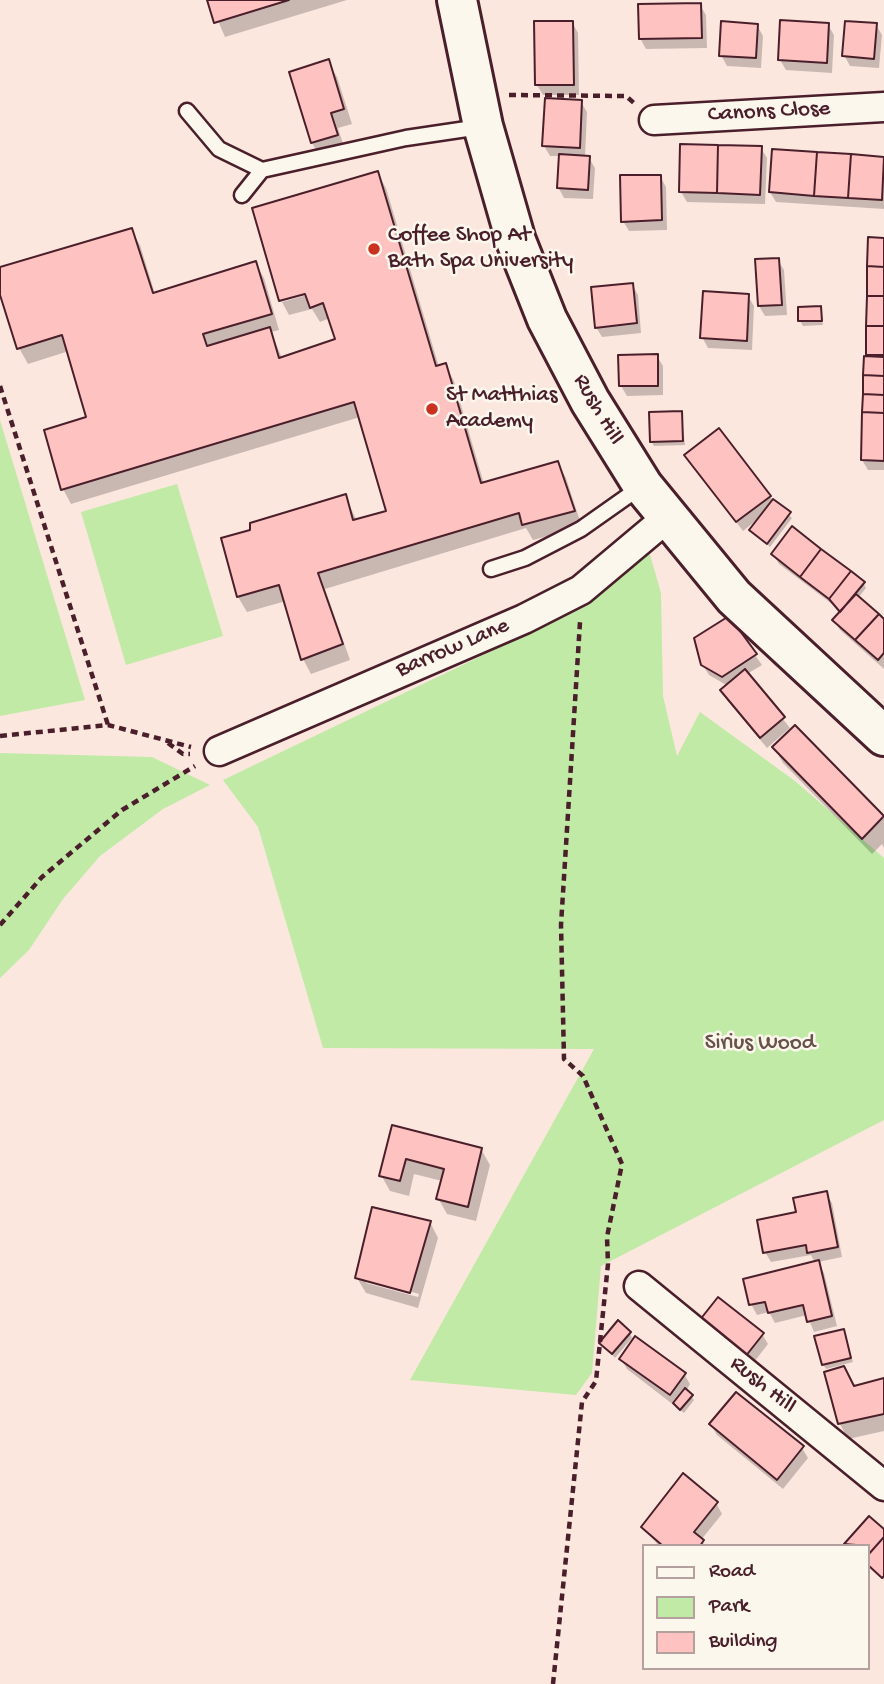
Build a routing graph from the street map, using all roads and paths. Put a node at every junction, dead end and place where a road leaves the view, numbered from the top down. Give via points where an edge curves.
1 (457, 0) edge
2 (508, 95) dead end
3 (884, 107) edge
4 (187, 111) dead end
5 (654, 120) joint
6 (483, 126) junction
7 (262, 170) junction
8 (242, 195) dead end
9 (0, 386) edge
10 (643, 486) junction
11 (668, 517) junction
12 (491, 569) dead end
13 (581, 590) junction
14 (108, 725) junction
15 (884, 736) edge
16 (0, 737) edge
17 (164, 740) dead end
18 (219, 751) joint
19 (0, 925) edge
20 (639, 1286) dead end
21 (884, 1486) edge
22 (553, 1684) edge

1 - 6 street, Rush Hill
2 - 5 path via 626,96
3 - 5 street, Canons Close
4 - 7 lane via 219,149
6 - 7 lane
6 - 10 street, Rush Hill via 516,241 547,319 590,401
7 - 8 lane
9 - 14 path
10 - 11 street, Rush Hill
10 - 12 lane via 581,529 525,558
11 - 13 street, Barrow Lane
11 - 15 street, Rush Hill via 734,597
13 - 18 street, Barrow Lane
13 - 22 path via 561,925 564,1059 583,1076 622,1164 607,1237 596,1381 582,1402
14 - 16 path
14 - 17 path
18 - 19 path via 122,810 42,877
20 - 21 street, Rush Hill

